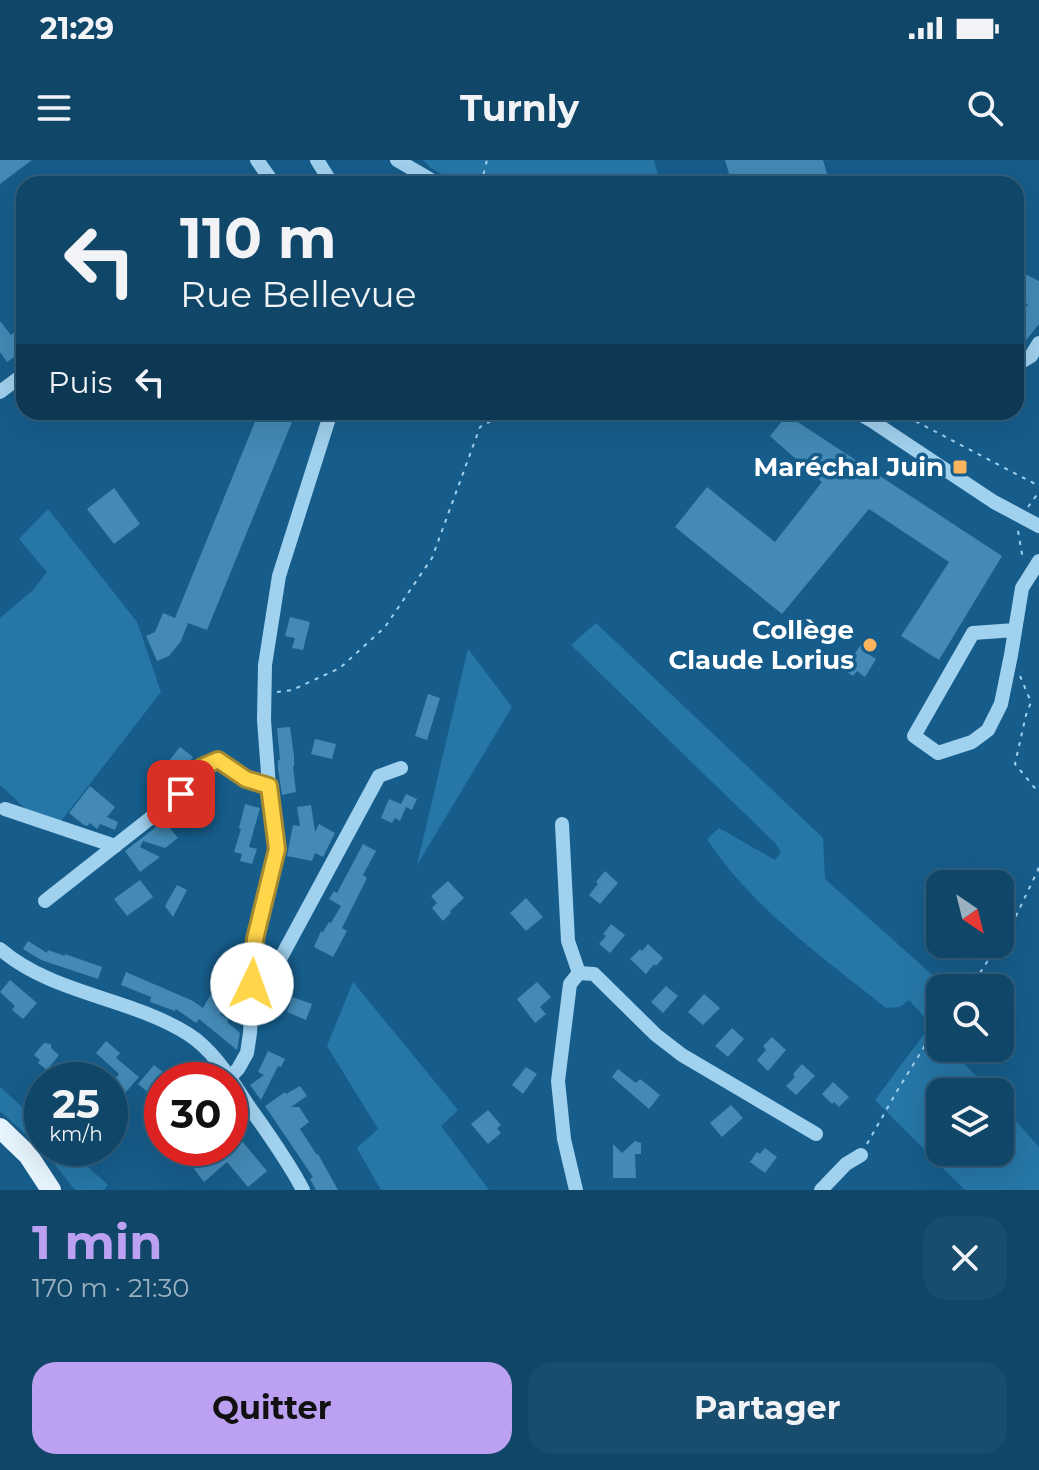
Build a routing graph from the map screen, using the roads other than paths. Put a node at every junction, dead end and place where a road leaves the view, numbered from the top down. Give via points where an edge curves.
1 (397, 160) edge
2 (424, 176) edge
3 (1039, 343) edge
4 (1024, 360) edge
5 (328, 420) edge
6 (870, 420) edge
7 (1039, 526) edge
8 (1039, 561) edge
9 (1015, 630) junction
10 (401, 768) dead end
11 (269, 786) junction
12 (5, 809) dead end
13 (562, 824) dead end
14 (115, 846) junction
15 (45, 901) dead end
16 (0, 949) edge
17 (579, 973) junction
18 (252, 984) junction
19 (216, 1062) edge
20 (242, 1062) edge
21 (248, 1105) edge
22 (2, 1130) edge
23 (816, 1134) dead end
24 (861, 1155) road end
25 (37, 1190) edge
26 (51, 1190) edge
27 (303, 1190) edge
28 (576, 1190) edge
29 (821, 1190) edge

1 - 2 street
3 - 4 street
5 - 11 street via 279,576 265,665
6 - 7 street
8 - 9 street via 1022,588
9 - 9 street via 1001,704 988,730 972,742 938,753 914,736 973,633
10 - 18 street via 379,776 271,976
11 - 14 street via 246,779 218,760 202,767 181,794
11 - 18 street via 277,849 255,939
12 - 14 street
13 - 17 street via 568,941
14 - 15 street
16 - 19 street via 70,989 190,1035
17 - 23 street via 594,974 682,1055
17 - 28 street via 570,984 558,1081
18 - 20 street
21 - 27 street
22 - 25 main road
22 - 26 main road via 28,1155
24 - 29 street

